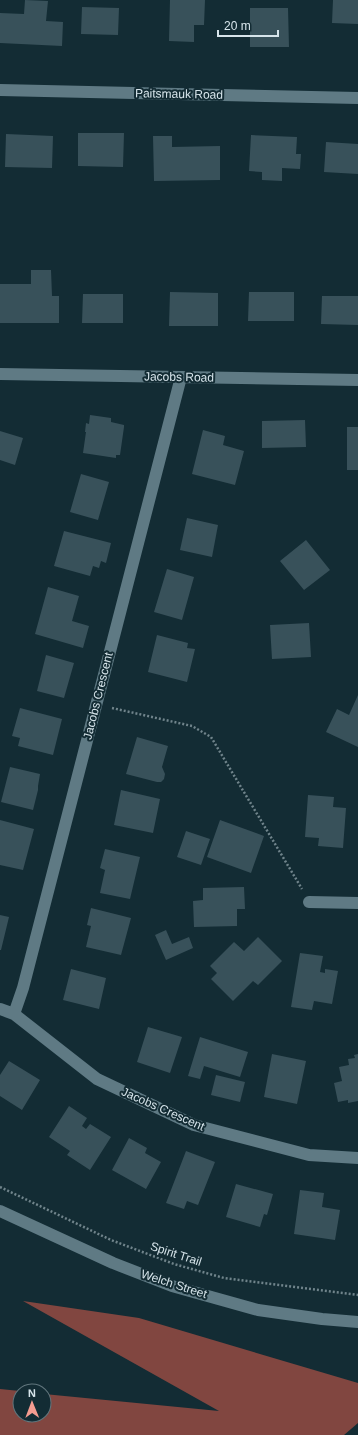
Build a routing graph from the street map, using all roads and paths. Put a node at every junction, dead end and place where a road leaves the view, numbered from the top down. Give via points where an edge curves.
1 (0, 90) edge
2 (358, 98) edge
3 (0, 374) edge
4 (181, 378) junction
5 (358, 380) edge
6 (96, 704) junction
7 (309, 902) joint
8 (358, 903) edge
9 (0, 1009) edge
10 (14, 1014) junction
11 (358, 1158) edge
12 (0, 1187) edge
13 (0, 1211) edge
14 (358, 1295) edge
15 (358, 1322) edge

1 - 2 street, Paitsmauk Road
3 - 4 street, Jacobs Road
4 - 5 street, Jacobs Road
4 - 6 street, Jacobs Crescent
6 - 7 path via 192,726 211,737
6 - 10 street, Jacobs Crescent via 23,988
7 - 8 street
9 - 10 street, Jacobs Crescent
10 - 11 street, Jacobs Crescent via 97,1079 194,1125 309,1156
12 - 14 path, Spirit Trail via 111,1240 174,1264 224,1278
13 - 15 street, Welch Street via 113,1263 172,1286 258,1310

